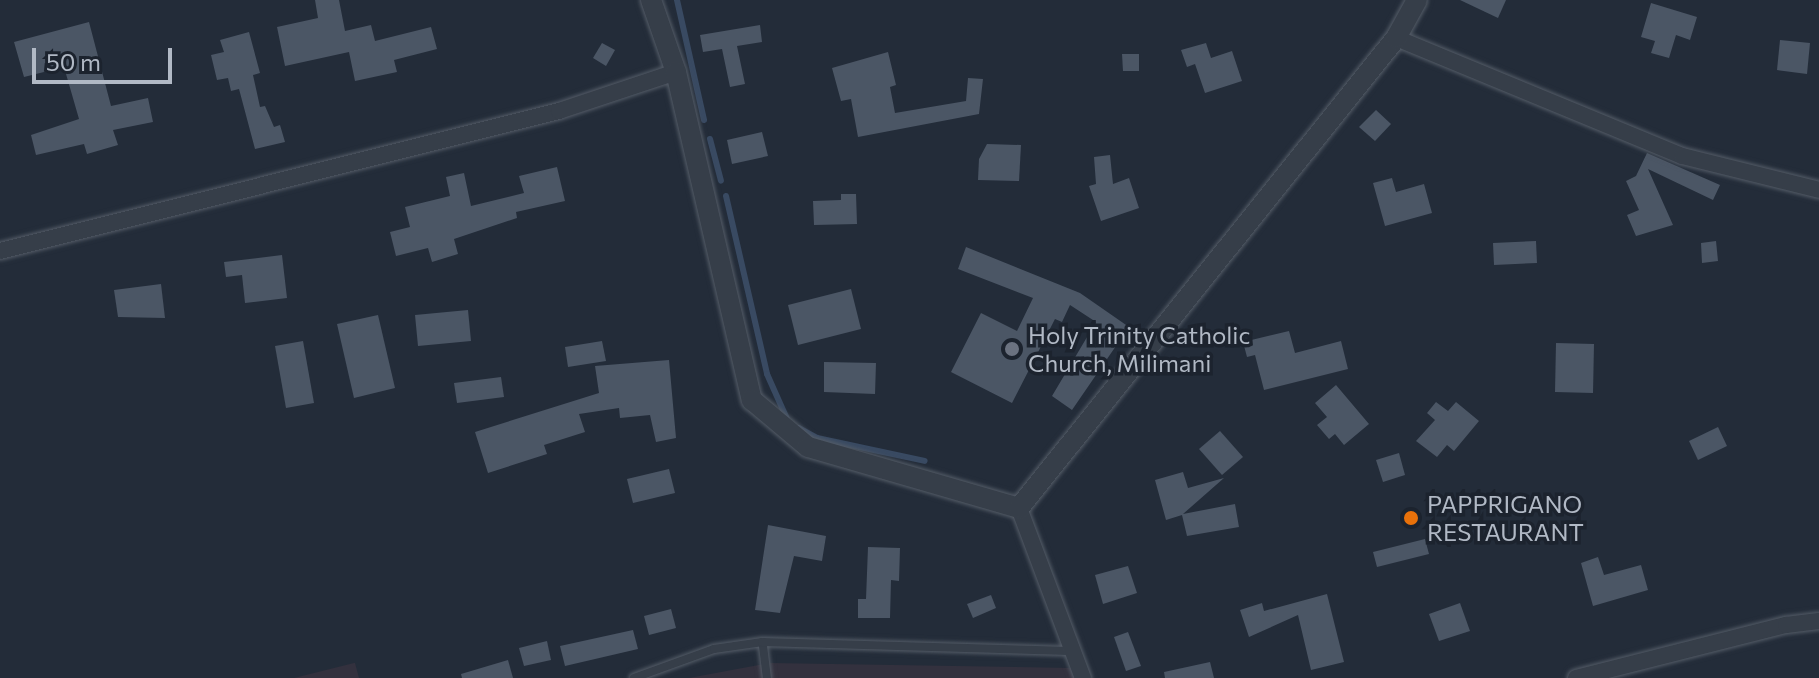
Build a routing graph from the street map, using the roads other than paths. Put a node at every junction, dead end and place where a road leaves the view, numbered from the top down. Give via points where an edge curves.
1 (651, 0) edge
2 (1417, 0) edge
3 (1396, 38) junction
4 (676, 72) junction
5 (1819, 190) edge
6 (0, 251) edge
7 (1019, 508) junction
8 (1819, 621) edge
9 (763, 646) junction
10 (1069, 651) junction
11 (634, 678) edge
12 (767, 678) edge
13 (1083, 678) edge
14 (1576, 678) edge

1 - 4 street
2 - 3 street
3 - 5 street via 1682,156
3 - 7 street
4 - 6 street via 559,111
4 - 7 street via 752,400 808,447
7 - 10 street
8 - 14 street
9 - 10 lane
9 - 11 lane via 762,642 714,649
9 - 12 lane
10 - 13 street

